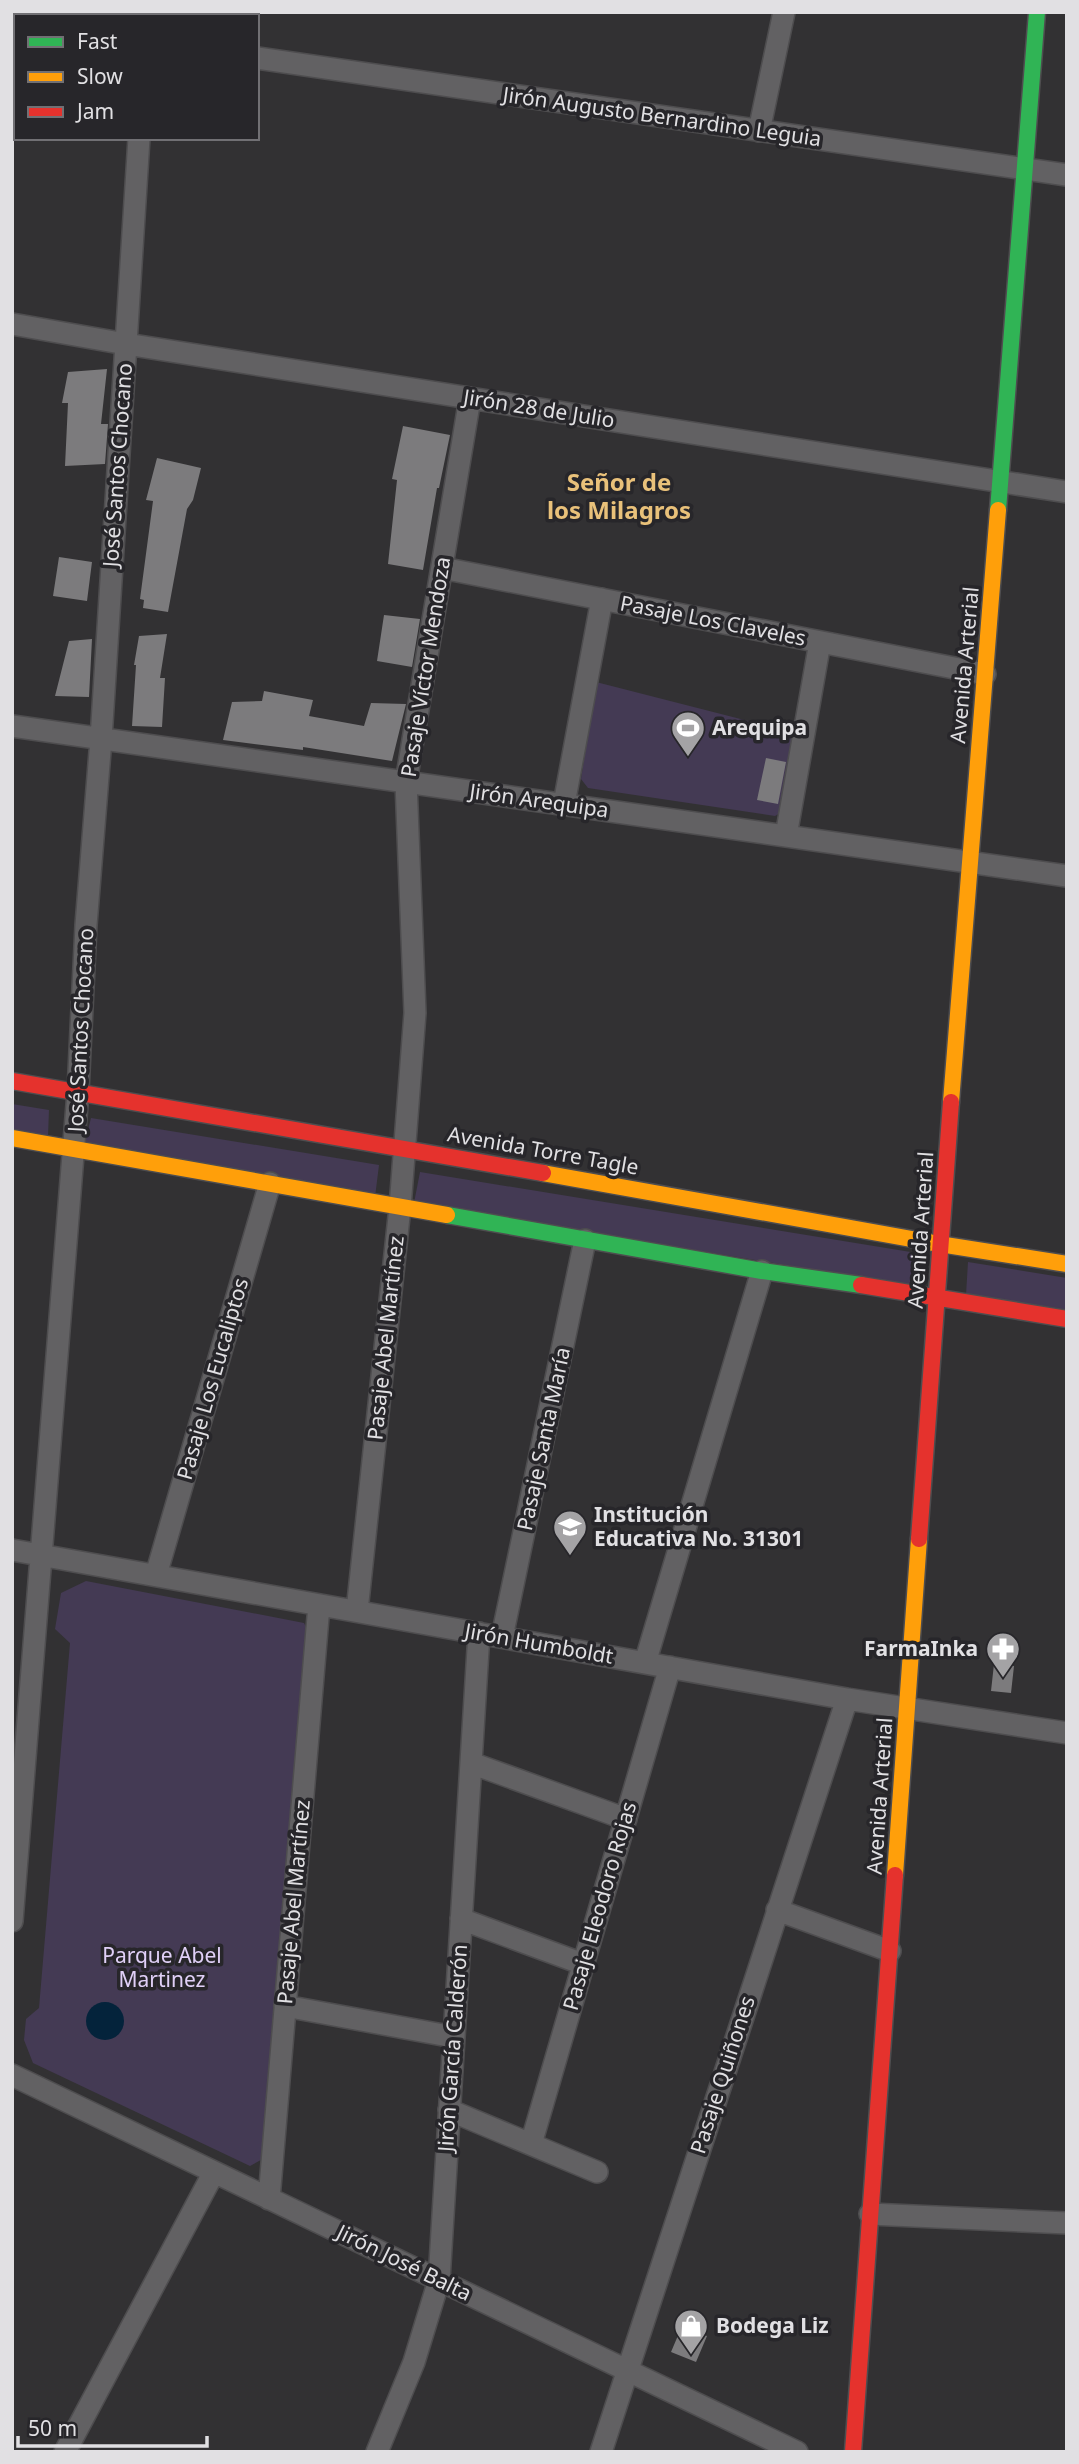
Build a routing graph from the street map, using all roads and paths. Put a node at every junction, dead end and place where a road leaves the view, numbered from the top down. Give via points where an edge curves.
1 (784, 12) edge
2 (1037, 12) edge
3 (259, 58) edge
4 (759, 131) junction
5 (139, 140) edge
6 (1025, 169) junction
7 (1067, 175) edge
8 (12, 324) edge
9 (126, 344) junction
10 (470, 398) junction
11 (1000, 482) junction
12 (1067, 492) edge
13 (442, 568) junction
14 (602, 599) junction
15 (820, 642) junction
16 (985, 674) junction
17 (12, 726) edge
18 (101, 739) junction
19 (406, 782) junction
20 (564, 804) junction
21 (786, 836) junction
22 (970, 862) junction
23 (1067, 876) edge
24 (12, 1081) edge
25 (79, 1092) junction
26 (12, 1138) edge
27 (74, 1148) junction
28 (405, 1148) junction
29 (270, 1183) junction
30 (400, 1207) junction
31 (585, 1240) junction
32 (940, 1244) junction
33 (1067, 1264) edge
34 (762, 1271) junction
35 (937, 1296) junction
36 (1067, 1319) edge
37 (12, 1550) edge
38 (41, 1555) junction
39 (156, 1575) junction
40 (319, 1605) junction
41 (357, 1611) junction
42 (479, 1633) junction
43 (502, 1637) junction
44 (645, 1663) junction
45 (670, 1667) junction
46 (847, 1699) junction
47 (907, 1708) junction
48 (1067, 1733) edge
49 (471, 1763) junction
50 (626, 1819) junction
51 (777, 1910) junction
52 (461, 1919) junction
53 (12, 1922) edge
54 (890, 1951) junction
55 (583, 1964) junction
56 (285, 2006) junction
57 (454, 2037) junction
58 (12, 2075) edge
59 (449, 2110) junction
60 (531, 2144) junction
61 (214, 2172) junction
62 (597, 2172) dead end
63 (270, 2199) junction
64 (870, 2214) junction
65 (1067, 2223) edge
66 (439, 2280) junction
67 (626, 2370) junction
68 (65, 2452) edge
69 (377, 2452) edge
70 (601, 2452) edge
71 (797, 2452) edge
72 (853, 2452) edge

1 - 4 street
2 - 6 street, Avenida Arterial
3 - 4 street, Jirón Augusto Bernardino Leguia
4 - 6 street, Jirón Augusto Bernardino Leguia
5 - 9 street, José Santos Chocano
6 - 7 street, Jirón Augusto Bernardino Leguia
6 - 11 street, Avenida Arterial
8 - 9 street, Jirón 28 de Julio
9 - 10 street, Jirón 28 de Julio
9 - 18 street, José Santos Chocano
10 - 11 street, Jirón 28 de Julio
10 - 13 street, Pasaje Víctor Mendoza
11 - 12 street, Jirón 28 de Julio
11 - 16 street, Avenida Arterial
13 - 14 street, Pasaje Los Claveles
13 - 19 street, Pasaje Víctor Mendoza
14 - 15 street, Pasaje Los Claveles
14 - 20 street
15 - 16 street, Pasaje Los Claveles
15 - 21 street
16 - 22 street, Avenida Arterial
17 - 18 street, Jirón Arequipa
18 - 19 street, Jirón Arequipa
18 - 25 street, José Santos Chocano
19 - 20 street, Jirón Arequipa
19 - 28 street, Pasaje Víctor Mendoza via 415,1013
20 - 21 street, Jirón Arequipa
21 - 22 street, Jirón Arequipa
22 - 23 street, Jirón Arequipa
22 - 32 street, Avenida Arterial
24 - 25 street, Avenida Torre Tagle
25 - 27 street, José Santos Chocano
25 - 28 street, Avenida Torre Tagle
26 - 27 street
27 - 29 street
27 - 38 street, José Santos Chocano
28 - 30 street, Pasaje Abel Martínez
28 - 32 street, Avenida Torre Tagle
29 - 30 street
29 - 39 street, Pasaje Los Eucaliptos
30 - 31 street
30 - 41 street, Pasaje Abel Martínez
31 - 34 street
31 - 43 street, Pasaje Santa María
32 - 33 street, Avenida Torre Tagle
32 - 35 street, Avenida Arterial
34 - 35 street
34 - 44 street
35 - 36 street
35 - 47 street, Avenida Arterial
37 - 38 street, Jirón Humboldt
38 - 39 street, Jirón Humboldt
38 - 53 street, José Santos Chocano
39 - 40 street, Jirón Humboldt
40 - 41 street, Jirón Humboldt
40 - 56 street, Pasaje Abel Martínez
41 - 42 street, Jirón Humboldt
42 - 43 street, Jirón Humboldt
42 - 49 street, Jirón García Calderón
43 - 44 street, Jirón Humboldt
44 - 45 street, Jirón Humboldt
45 - 46 street, Jirón Humboldt
45 - 50 street, Pasaje Eleodoro Rojas
46 - 47 street, Jirón Humboldt
46 - 51 street, Pasaje Quiñones
47 - 48 street, Jirón Humboldt
47 - 54 street, Avenida Arterial
49 - 50 street
49 - 52 street, Jirón García Calderón
50 - 55 street, Pasaje Eleodoro Rojas
51 - 54 street
51 - 67 street, Pasaje Quiñones
52 - 55 street
52 - 57 street, Jirón García Calderón
54 - 64 street, Avenida Arterial
55 - 60 street, Pasaje Eleodoro Rojas
56 - 57 street
56 - 63 street, Pasaje Abel Martínez
57 - 59 street, Jirón García Calderón
58 - 61 street, Jirón José Balta
59 - 60 street
59 - 66 street, Jirón García Calderón
60 - 62 street
61 - 63 street, Jirón José Balta
61 - 68 street
63 - 66 street, Jirón José Balta
64 - 65 street
64 - 72 street, Avenida Arterial
66 - 67 street, Jirón José Balta
66 - 69 street, Jirón García Calderón via 414,2362
67 - 70 street, Pasaje Quiñones
67 - 71 street, Jirón José Balta

